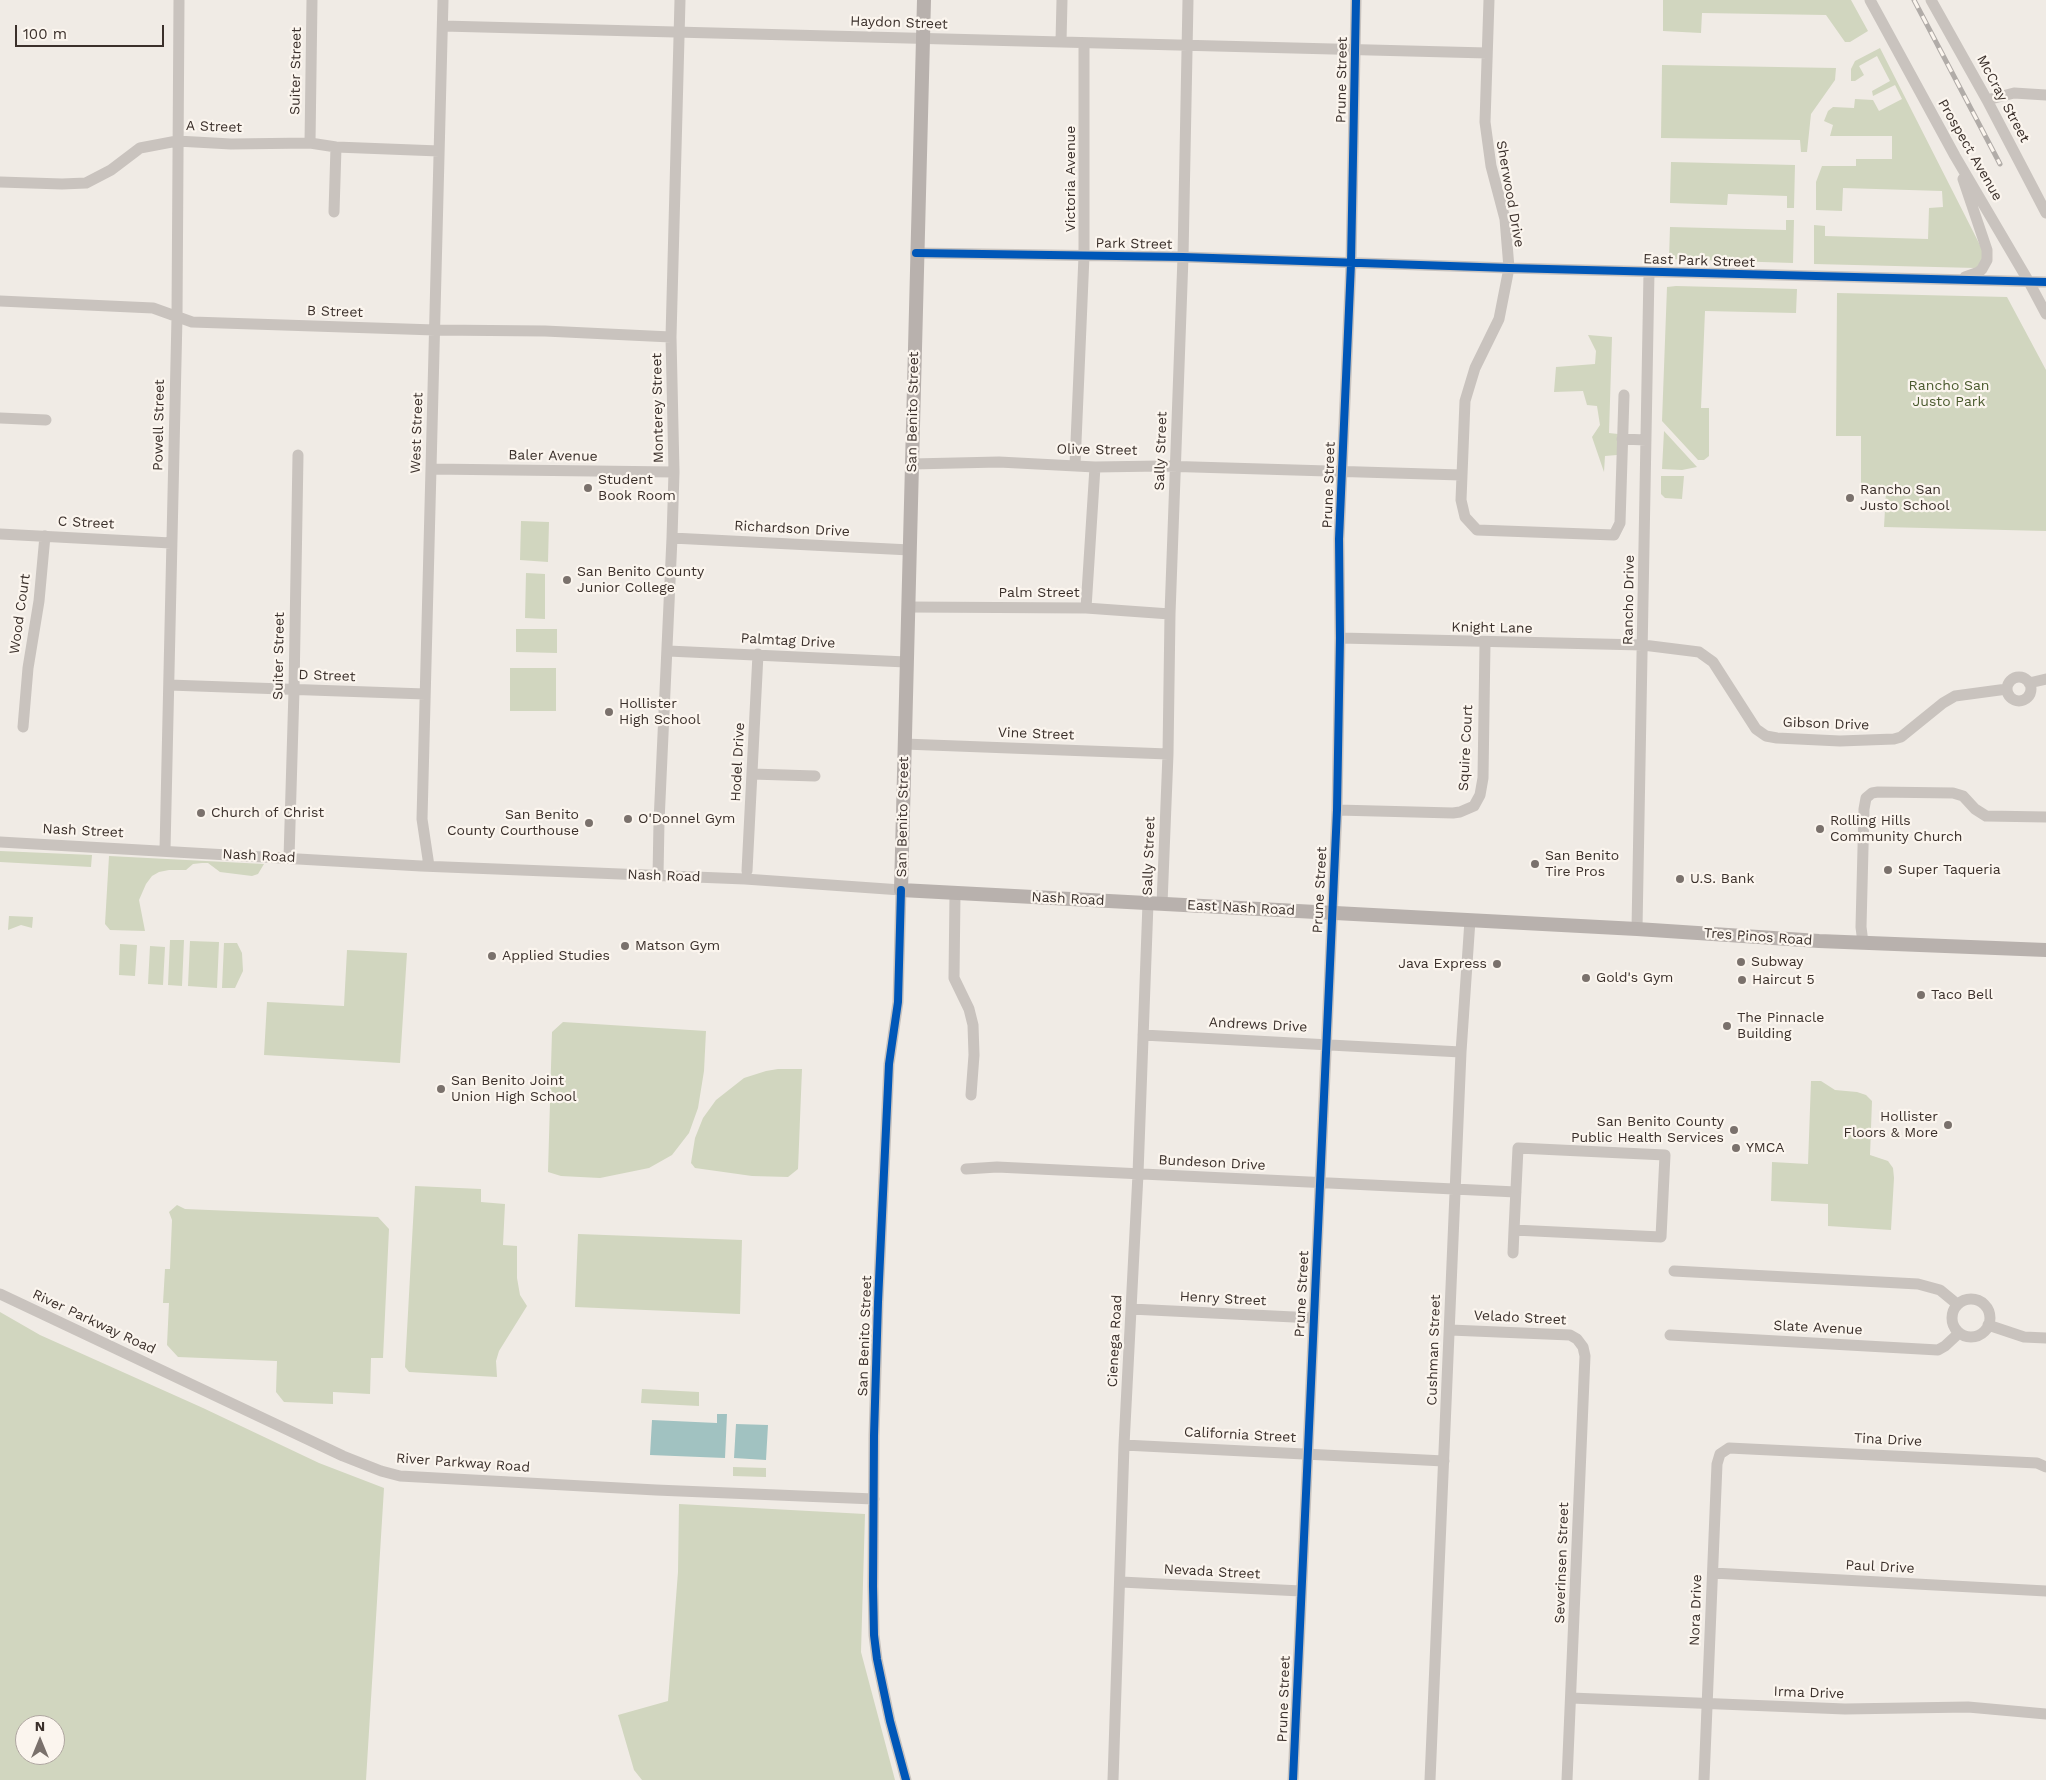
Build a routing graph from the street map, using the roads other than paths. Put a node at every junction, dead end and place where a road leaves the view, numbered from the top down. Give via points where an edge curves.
1 (179, 0) edge
2 (312, 0) edge
3 (443, 0) edge
4 (680, 0) edge
5 (924, 0) edge
6 (1062, 0) edge
7 (1188, 0) edge
8 (1356, 0) edge
9 (1489, 0) edge
10 (1870, 0) edge
11 (1932, 0) edge
12 (443, 26) junction
13 (678, 32) junction
14 (922, 38) junction
15 (1061, 42) junction
16 (1084, 43) junction
17 (1186, 46) junction
18 (1354, 50) junction
19 (1487, 53) junction
20 (2046, 95) edge
21 (1987, 100) junction
22 (177, 141) junction
23 (310, 143) junction
24 (336, 147) junction
25 (439, 151) junction
26 (1955, 156) junction
27 (0, 182) edge
28 (334, 212) dead end
29 (2046, 212) edge
30 (916, 253) junction
31 (1084, 256) junction
32 (1183, 257) junction
33 (1351, 263) junction
34 (1509, 268) junction
35 (1649, 272) junction
36 (1951, 279) junction
37 (2029, 282) junction
38 (2046, 282) edge
39 (0, 301) edge
40 (2046, 314) edge
41 (176, 317) junction
42 (435, 330) junction
43 (671, 337) junction
44 (1624, 395) dead end
45 (0, 418) edge
46 (46, 420) dead end
47 (1622, 439) junction
48 (1646, 440) junction
49 (298, 455) dead end
50 (912, 464) junction
51 (1075, 465) junction
52 (1095, 467) junction
53 (1175, 467) junction
54 (431, 469) junction
55 (674, 472) junction
56 (1341, 473) junction
57 (1461, 475) junction
58 (0, 534) edge
59 (45, 536) junction
60 (672, 538) junction
61 (172, 542) junction
62 (910, 550) junction
63 (908, 607) junction
64 (1086, 608) junction
65 (1170, 614) junction
66 (1340, 638) junction
67 (1485, 643) junction
68 (1643, 645) junction
69 (668, 650) junction
70 (758, 654) junction
71 (906, 662) junction
72 (2046, 679) edge
73 (2030, 683) junction
74 (168, 685) junction
75 (2008, 689) junction
76 (294, 690) junction
77 (425, 694) junction
78 (23, 727) dead end
79 (904, 744) junction
80 (1168, 754) junction
81 (752, 774) junction
82 (815, 776) dead end
83 (1337, 810) junction
84 (2046, 817) edge
85 (0, 842) edge
86 (165, 850) junction
87 (288, 858) junction
88 (429, 866) junction
89 (747, 871) dead end
90 (658, 876) junction
91 (902, 890) junction
92 (955, 894) junction
93 (1148, 903) junction
94 (1162, 904) junction
95 (1331, 913) junction
96 (1470, 920) junction
97 (1637, 929) junction
98 (1863, 943) junction
99 (2046, 950) edge
100 (1143, 1035) junction
101 (1326, 1044) junction
102 (1461, 1052) junction
103 (971, 1094) dead end
104 (966, 1169) dead end
105 (1138, 1174) junction
106 (1320, 1183) junction
107 (1456, 1189) junction
108 (1516, 1192) junction
109 (1514, 1230) junction
110 (1513, 1253) dead end
111 (1674, 1271) dead end
112 (0, 1294) edge
113 (1957, 1304) junction
114 (1131, 1309) junction
115 (1314, 1318) junction
116 (1988, 1325) junction
117 (1450, 1330) junction
118 (1959, 1333) junction
119 (1670, 1335) dead end
120 (2046, 1338) edge
121 (1583, 1346) joint
122 (1124, 1445) junction
123 (1729, 1448) joint
124 (1308, 1453) junction
125 (1444, 1462) junction
126 (2045, 1467) edge
127 (874, 1499) junction
128 (1713, 1574) junction
129 (1121, 1582) junction
130 (1301, 1591) junction
131 (2046, 1591) edge
132 (1571, 1698) junction
133 (1707, 1704) junction
134 (2046, 1714) edge
135 (906, 1780) edge
136 (1113, 1780) edge
137 (1293, 1780) edge
138 (1430, 1780) edge
139 (1567, 1780) edge
140 (1704, 1780) edge

1 - 22 street, Powell Street
2 - 23 street, Suiter Street
3 - 12 street, West Street
4 - 13 street, Monterey Street
5 - 14 main road, San Benito Street
6 - 15 street
7 - 17 street, Sally Street
8 - 18 street, Prune Street
9 - 19 street, Sherwood Drive
10 - 26 street, Prospect Avenue
11 - 21 street, McCray Street
12 - 13 street, Haydon Street
12 - 25 street, West Street
13 - 14 street, Haydon Street
13 - 43 street, Monterey Street
14 - 15 street, Haydon Street
14 - 30 main road, San Benito Street
15 - 16 street, Haydon Street
16 - 17 street, Haydon Street
16 - 31 street, Victoria Avenue
17 - 18 street, Haydon Street
17 - 32 street, Sally Street
18 - 19 street, Haydon Street
18 - 33 street, Prune Street
19 - 34 street, Sherwood Drive via 1487,142 1505,219
20 - 21 street via 2014,93
21 - 29 street, McCray Street
22 - 23 street, A Street
22 - 27 street, A Street via 140,148 111,170 86,182
22 - 41 street, Powell Street
23 - 24 street, A Street
24 - 25 street, A Street
24 - 28 street
25 - 42 street, West Street
26 - 36 street via 1987,250 1987,260 1979,272
26 - 37 street, Prospect Avenue
30 - 31 street, Park Street
30 - 50 main road, San Benito Street
31 - 32 street, Park Street
31 - 51 street, Victoria Avenue
32 - 33 street, Park Street
32 - 53 street, Sally Street
33 - 34 street, East Park Street
33 - 56 street, Prune Street
34 - 35 street, East Park Street
34 - 57 street, Sherwood Drive via 1500,319 1475,368 1465,401
35 - 36 street, East Park Street
35 - 48 street, Rancho Drive
36 - 37 street, East Park Street
37 - 38 street, East Park Street
37 - 40 street, Prospect Avenue
39 - 41 street, B Street via 146,307
41 - 42 street, B Street via 192,322
41 - 61 street, Powell Street
42 - 43 street, B Street
42 - 54 street, West Street
43 - 55 street, Monterey Street
44 - 47 street
45 - 46 street
47 - 48 street
47 - 57 street, Sherwood Drive via 1620,523 1614,534 1477,530 1465,517
48 - 68 street, Rancho Drive
49 - 76 street, Suiter Street
50 - 51 street, Olive Street via 999,462
50 - 62 main road, San Benito Street
51 - 52 street, Olive Street
52 - 53 street, Olive Street
52 - 64 street
53 - 56 street, Olive Street
53 - 65 street, Sally Street
54 - 55 street, Baler Avenue
54 - 77 street, West Street
55 - 60 street, Monterey Street
56 - 57 street, Olive Street
56 - 66 street, Prune Street
58 - 59 street, C Street
59 - 61 street, C Street
59 - 78 street, Wood Court
60 - 62 street, Richardson Drive
60 - 69 street, Monterey Street
61 - 74 street, Powell Street
62 - 63 main road, San Benito Street
63 - 64 street, Palm Street
63 - 71 main road, San Benito Street
64 - 65 street, Palm Street
65 - 80 street, Sally Street
66 - 67 street, Knight Lane
66 - 83 street, Prune Street
67 - 68 street, Knight Lane
67 - 83 street, Squire Court via 1483,778 1474,806 1453,813
68 - 75 street, Gibson Drive via 1691,650 1708,656 1756,729 1777,738 1894,739 1955,696
68 - 97 street, Rancho Drive
69 - 70 street, Palmtag Drive
69 - 90 street, Monterey Street
70 - 71 street, Palmtag Drive
70 - 81 street, Hodel Drive
71 - 79 main road, San Benito Street
72 - 73 street
73 - 75 street via 2017,678
73 - 75 street via 2030,694 2022,701 2013,700
74 - 76 street, D Street
74 - 86 street, Powell Street
76 - 77 street, D Street
76 - 87 street, Suiter Street
77 - 88 street, West Street via 422,819
79 - 80 street, Vine Street
79 - 91 main road, San Benito Street
80 - 94 street, Sally Street
81 - 82 street
81 - 89 street, Hodel Drive
83 - 95 street, Prune Street
84 - 98 street via 1986,816 1963,796 1953,793 1878,792 1869,795 1864,809
85 - 86 street, Nash Street
86 - 87 street, Nash Road
87 - 88 street, Nash Road
88 - 90 street, Nash Road
90 - 91 street, Nash Road
91 - 92 main road, Nash Road
91 - 127 street, San Benito Street via 898,1002 889,1064 878,1309
92 - 93 main road, Nash Road
92 - 103 street via 954,978 973,1025
93 - 94 main road, Nash Road
93 - 100 street, Cienega Road
94 - 95 main road, East Nash Road
95 - 96 main road, East Nash Road
95 - 101 street, Prune Street
96 - 97 main road, Tres Pinos Road
96 - 102 street, Cushman Street
97 - 98 main road, Tres Pinos Road
98 - 99 main road, Tres Pinos Road
100 - 101 street, Andrews Drive
100 - 105 street, Cienega Road
101 - 102 street, Andrews Drive
101 - 106 street, Prune Street
102 - 107 street, Cushman Street
104 - 105 street, Bundeson Drive via 997,1167
105 - 106 street, Bundeson Drive
105 - 114 street, Cienega Road
106 - 107 street, Bundeson Drive
106 - 115 street, Prune Street
107 - 108 street, Bundeson Drive
107 - 117 street, Cushman Street
108 - 109 street
108 - 109 street via 1518,1148 1665,1156 1661,1237
109 - 110 street
111 - 113 street via 1918,1284 1940,1290
112 - 127 street, River Parkway Road via 344,1456 400,1476
113 - 116 street via 1969,1299 1981,1302 1989,1312
113 - 118 street via 1952,1316 1954,1328
114 - 115 street, Henry Street
114 - 122 street, Cienega Road
115 - 124 street, Prune Street
116 - 118 street via 1976,1336
116 - 120 street via 2024,1337
117 - 121 street, Velado Street via 1570,1335
117 - 125 street, Cushman Street
118 - 119 street, Slate Avenue via 1938,1350
121 - 132 street, Severinsen Street
122 - 124 street, California Street
122 - 129 street, Cienega Road
123 - 126 street, Tina Drive via 2037,1463
123 - 128 street, Nora Drive via 1718,1458
124 - 125 street, California Street
124 - 130 street, Prune Street
125 - 138 street, Cushman Street
127 - 135 street, San Benito Street via 874,1635 888,1712
128 - 131 street, Paul Drive
128 - 133 street, Nora Drive
129 - 130 street, Nevada Street
129 - 136 street, Cienega Road
130 - 137 street, Prune Street
132 - 133 street, Irma Drive
132 - 139 street, Severinsen Street
133 - 134 street, Irma Drive via 1845,1709 1968,1707
133 - 140 street, Nora Drive

